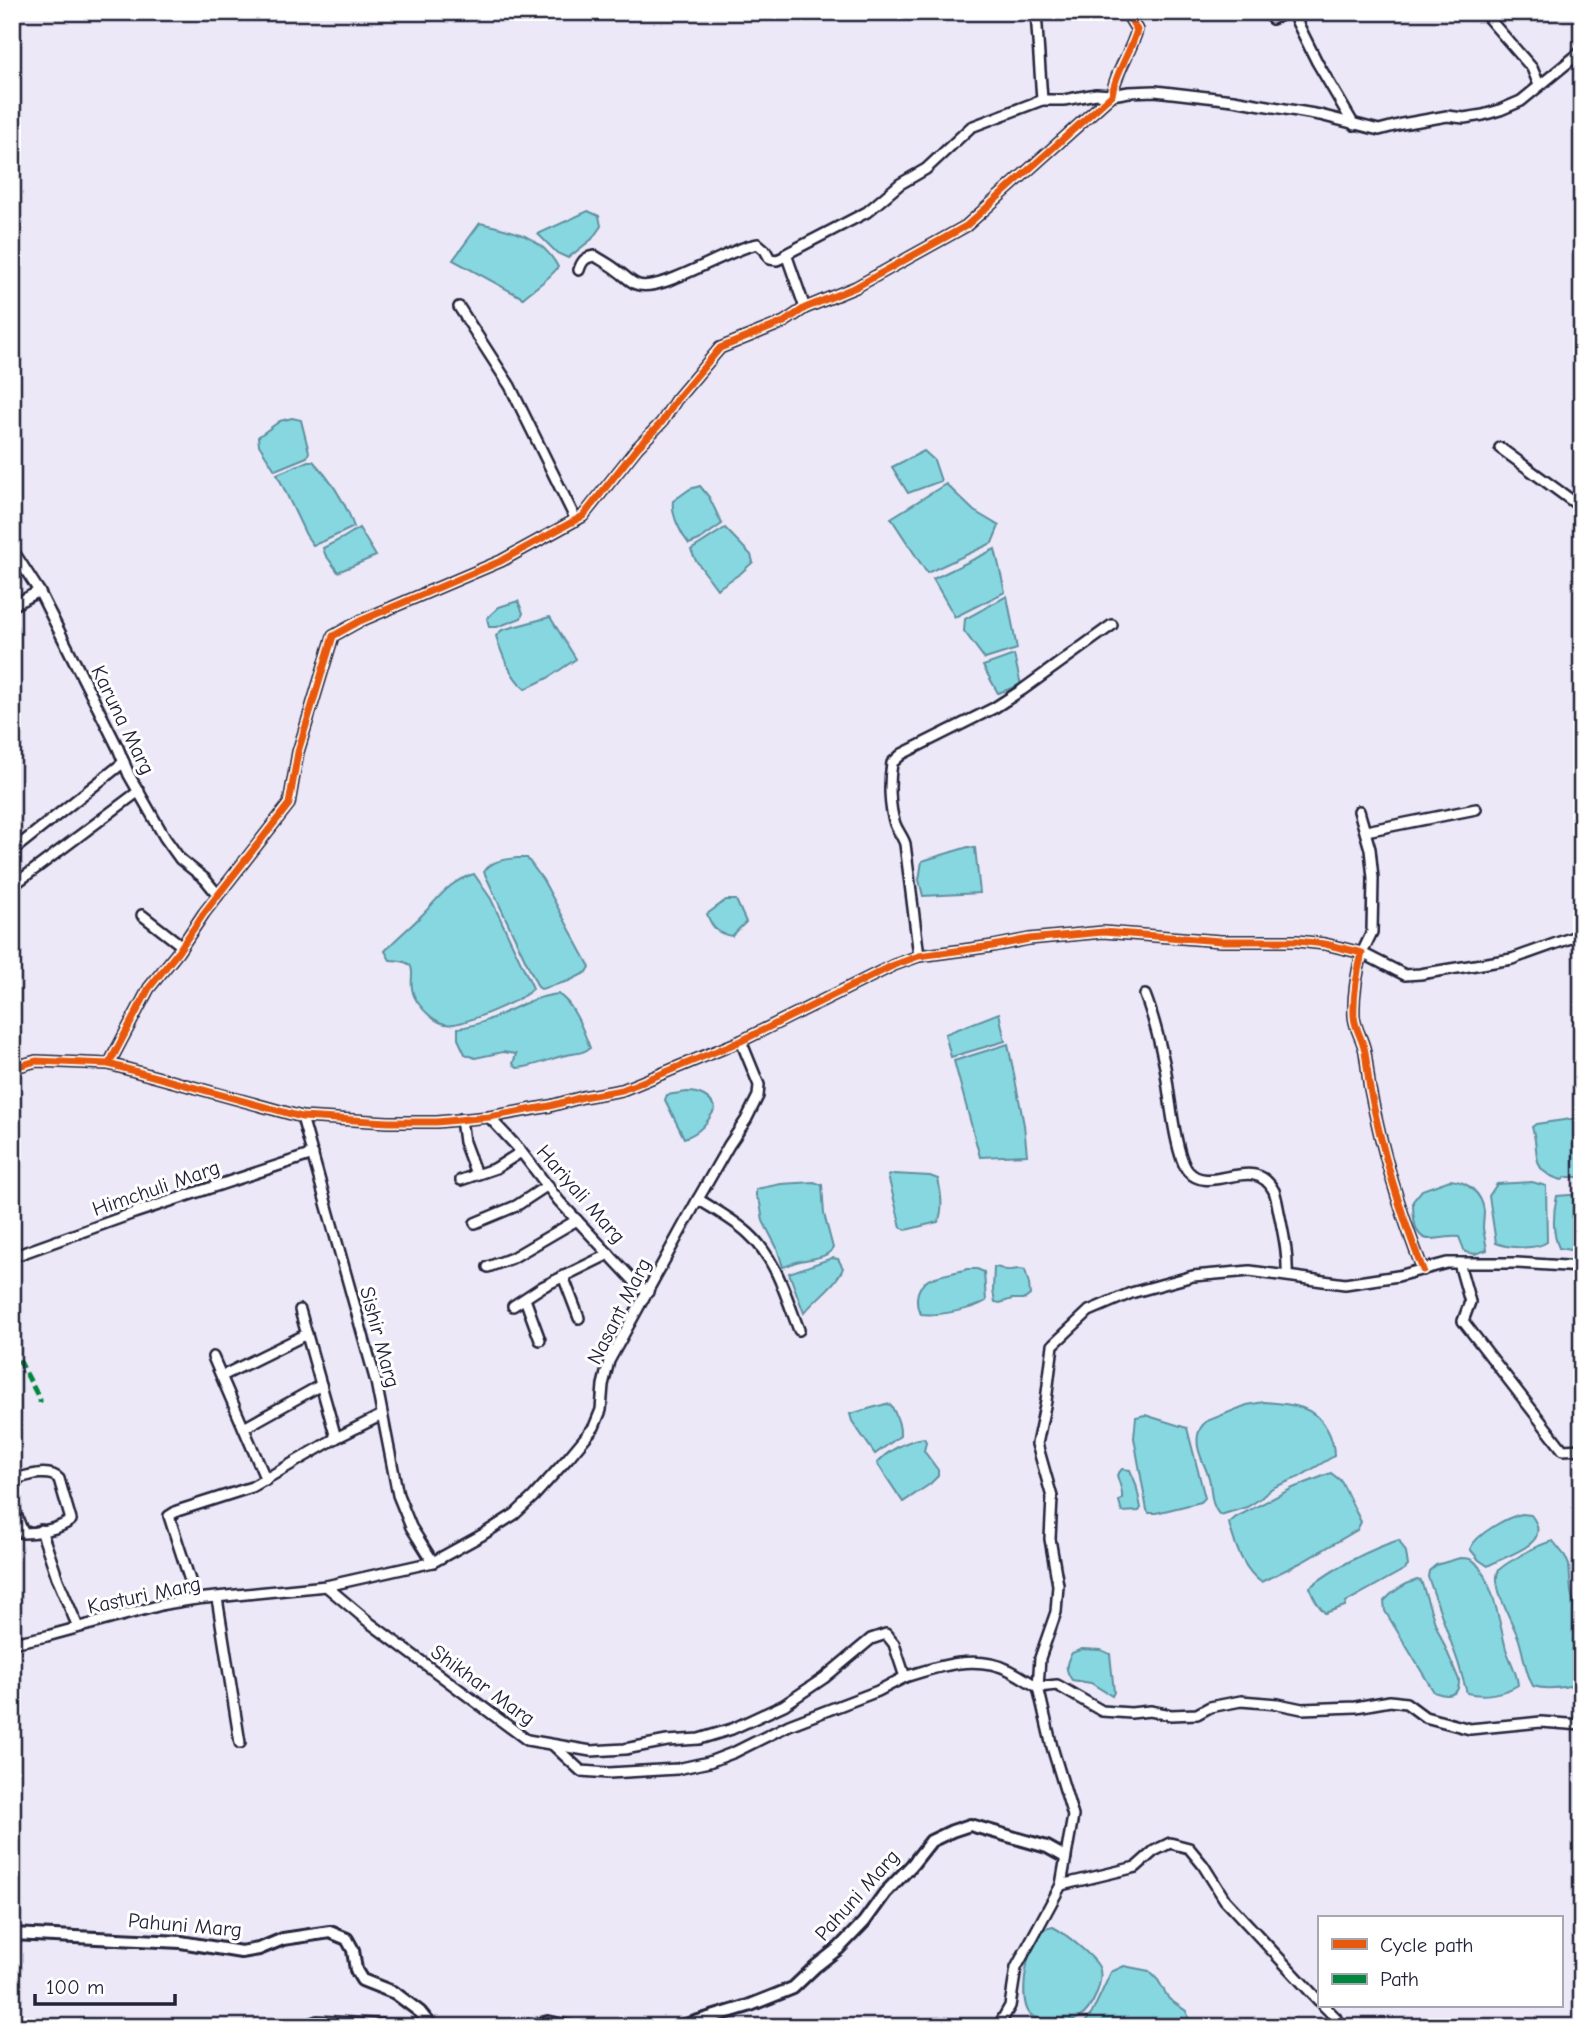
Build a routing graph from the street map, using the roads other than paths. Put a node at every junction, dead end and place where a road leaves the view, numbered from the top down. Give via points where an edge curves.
1 (1036, 12) edge
2 (1126, 12) edge
3 (1289, 12) edge
4 (1483, 12) edge
5 (1272, 19) dead end
6 (1582, 51) edge
7 (1539, 85) junction
8 (1112, 95) junction
9 (1042, 100) junction
10 (1354, 125) junction
11 (786, 256) junction
12 (579, 270) dead end
13 (459, 307) dead end
14 (805, 308) junction
15 (1500, 448) dead end
16 (1582, 508) edge
17 (576, 520) junction
18 (12, 549) edge
19 (39, 591) junction
20 (12, 606) edge
21 (1112, 625) dead end
22 (124, 762) junction
23 (139, 791) junction
24 (1476, 809) dead end
25 (1359, 811) dead end
26 (1366, 831) junction
27 (12, 851) edge
28 (19, 881) dead end
29 (218, 895) junction
30 (142, 915) dead end
31 (1582, 934) edge
32 (182, 946) junction
33 (1362, 953) junction
34 (919, 956) junction
35 (1145, 995) dead end
36 (741, 1041) junction
37 (109, 1064) junction
38 (12, 1068) edge
39 (489, 1116) junction
40 (302, 1117) junction
41 (461, 1119) junction
42 (521, 1152) junction
43 (313, 1154) junction
44 (476, 1174) junction
45 (461, 1180) dead end
46 (548, 1185) junction
47 (698, 1199) junction
48 (578, 1220) junction
49 (475, 1223) dead end
50 (609, 1254) junction
51 (12, 1257) edge
52 (1459, 1264) junction
53 (1582, 1266) edge
54 (488, 1267) dead end
55 (1423, 1270) junction
56 (1287, 1275) junction
57 (564, 1276) junction
58 (648, 1292) junction
59 (525, 1299) junction
60 (513, 1306) dead end
61 (300, 1310) dead end
62 (579, 1318) dead end
63 (799, 1330) dead end
64 (307, 1334) junction
65 (540, 1339) dead end
66 (213, 1357) dead end
67 (222, 1376) junction
68 (321, 1385) junction
69 (382, 1415) junction
70 (244, 1428) junction
71 (336, 1438) junction
72 (1582, 1449) edge
73 (12, 1480) edge
74 (266, 1480) junction
75 (12, 1503) edge
76 (41, 1530) junction
77 (433, 1562) junction
78 (326, 1586) junction
79 (217, 1598) junction
80 (197, 1599) junction
81 (78, 1627) junction
82 (12, 1643) edge
83 (905, 1677) junction
84 (1038, 1687) junction
85 (1582, 1725) edge
86 (240, 1743) dead end
87 (553, 1745) junction
88 (1065, 1857) junction
89 (1061, 1885) junction
90 (12, 1934) edge
91 (1318, 2000) edge
92 (1326, 2008) edge
93 (1336, 2018) dead end
94 (301, 2027) edge
95 (426, 2027) edge
96 (432, 2027) edge
97 (529, 2027) edge
98 (572, 2027) edge
99 (678, 2027) edge
100 (998, 2027) edge

1 - 9 street
2 - 8 street via 1137,30
3 - 5 street
3 - 10 street
4 - 7 street via 1532,68
6 - 7 street
7 - 10 street via 1521,101 1483,115 1447,116 1379,130
8 - 9 street
8 - 10 street via 1155,91 1233,100
8 - 14 street via 966,226 856,287
9 - 11 street via 971,127 926,169 867,212
11 - 12 street via 770,259 758,244 751,245 646,287 595,256 587,257
11 - 14 street
13 - 17 street via 510,386
14 - 17 street via 784,322 720,348
15 - 16 street
17 - 29 street via 501,561 333,636 298,752 289,804
18 - 19 street, Karuna Marg
19 - 20 street
19 - 22 street, Karuna Marg
21 - 34 street via 994,708 892,763 892,807 905,844
22 - 23 street, Karuna Marg
22 - 27 street
23 - 28 street
23 - 29 street, Karuna Marg via 180,859
24 - 26 street
25 - 26 street
26 - 33 street via 1373,878 1372,932
29 - 32 street
30 - 32 street
31 - 33 street via 1512,959 1420,974 1405,975
32 - 37 street via 149,989
33 - 34 street via 1297,941 1103,932
33 - 55 street via 1355,1028 1365,1049 1373,1104 1405,1225
34 - 36 street
35 - 56 street via 1188,1172 1200,1179 1231,1174 1265,1179 1275,1192 1288,1255
36 - 39 street via 622,1090
36 - 47 street, Nasant Marg via 759,1085 758,1096
37 - 38 street via 36,1061
37 - 40 street
39 - 41 street
39 - 42 street, Hariyali Marg
40 - 41 street via 388,1122
40 - 43 street, Sishir Marg
41 - 44 street
42 - 44 street
42 - 46 street, Hariyali Marg
43 - 51 street, Himchuli Marg
43 - 69 street, Sishir Marg
44 - 45 street
46 - 48 street, Hariyali Marg
46 - 49 street via 516,1206
47 - 58 street, Nasant Marg
47 - 63 street via 748,1233 765,1252
48 - 50 street, Hariyali Marg
48 - 54 street
50 - 57 street
50 - 58 street, Hariyali Marg
52 - 53 street
52 - 55 street
52 - 72 street via 1470,1302 1463,1321 1563,1450
55 - 56 street via 1345,1284
56 - 84 street via 1250,1271 1193,1276 1131,1293 1089,1311 1053,1345 1037,1444 1052,1496 1050,1539 1058,1586 1056,1612 1040,1658
57 - 59 street
57 - 62 street
58 - 77 street, Nasant Marg via 609,1361 594,1427 514,1514
59 - 60 street
59 - 65 street
61 - 64 street
64 - 67 street
64 - 68 street
66 - 67 street
67 - 70 street
68 - 70 street
68 - 71 street
69 - 71 street
69 - 77 street, Sishir Marg via 398,1495
70 - 74 street
71 - 74 street
73 - 76 street via 48,1473 59,1479 71,1520
74 - 80 street via 169,1516
75 - 76 street via 23,1533
76 - 81 street
77 - 78 street, Nasant Marg
78 - 79 street, Kasturi Marg
78 - 87 street, Shikhar Marg via 527,1740
79 - 80 street, Kasturi Marg
79 - 86 street
80 - 81 street, Kasturi Marg
81 - 82 street, Kasturi Marg
83 - 84 street via 955,1663 984,1662
83 - 87 street via 735,1752 677,1769 581,1771
83 - 87 street, Shikhar Marg via 894,1644 880,1634 784,1705 732,1729 699,1739 625,1749 592,1751
84 - 85 street via 1057,1685 1102,1711 1171,1715 1196,1714 1241,1701 1302,1709 1390,1701 1406,1703 1425,1717 1470,1729 1541,1722
84 - 88 street via 1073,1816
88 - 89 street
88 - 99 street, Pahuni Marg via 1047,1847 970,1825 952,1831 931,1841 864,1922 793,1988
89 - 91 street via 1136,1867 1170,1843 1189,1848 1225,1900
89 - 100 street via 1016,1968 1010,2006
90 - 96 street, Pahuni Marg via 181,1941 241,1952 282,1939 330,1932 346,1939 362,1980 402,1997
92 - 93 street
94 - 95 street via 317,2021
97 - 98 street via 548,2022

